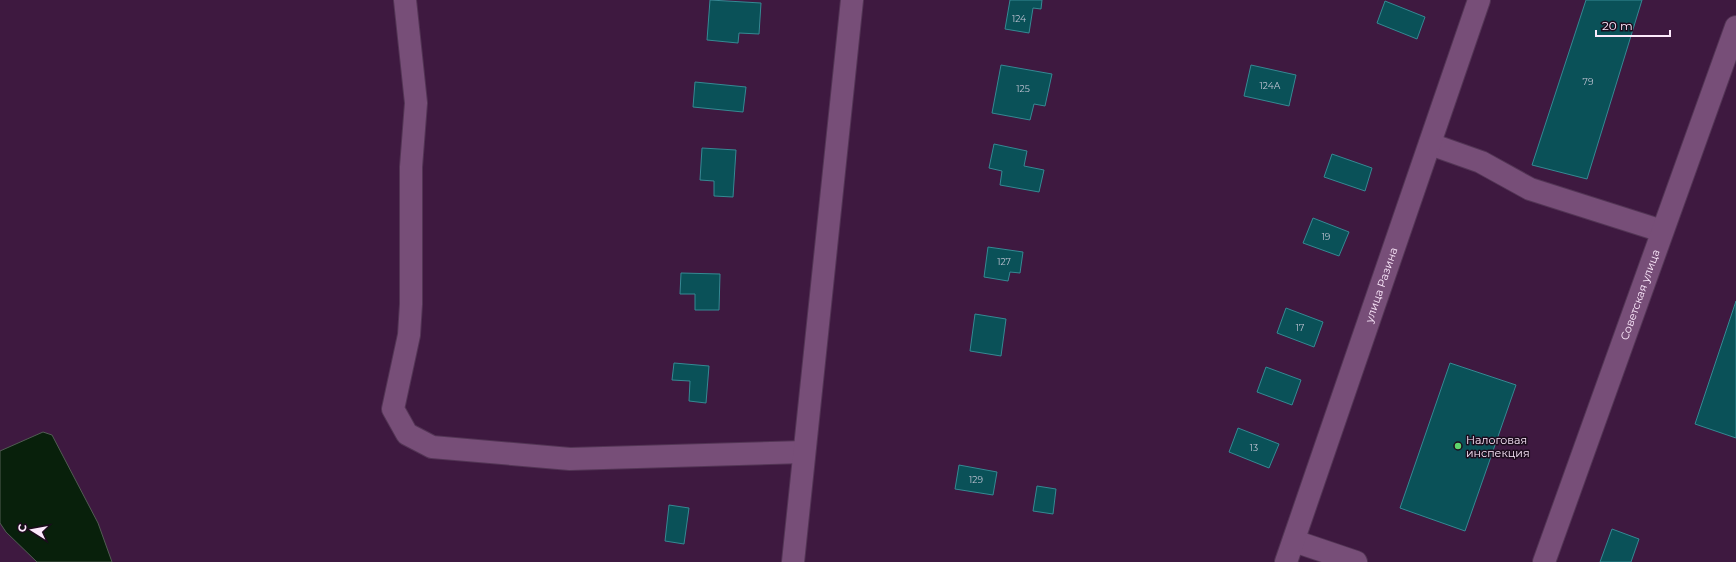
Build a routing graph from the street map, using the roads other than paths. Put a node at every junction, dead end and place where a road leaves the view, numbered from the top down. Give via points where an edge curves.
1 (404, 0) edge
2 (852, 0) edge
3 (1477, 4) edge
4 (1736, 28) edge
5 (1430, 144) junction
6 (1662, 231) junction
7 (804, 452) junction
8 (1294, 541) junction
9 (793, 562) edge
10 (1286, 562) edge
11 (1356, 562) edge
12 (1544, 562) edge

1 - 7 street via 416,103 411,167 411,304 409,335 393,409 407,434 432,447 570,459
2 - 7 street
3 - 5 street, улица Разина
4 - 6 street, Советская улица
5 - 6 street via 1481,162 1530,190
5 - 8 street, улица Разина
6 - 12 street, Советская улица
7 - 9 street
8 - 10 street, улица Разина
8 - 11 street

